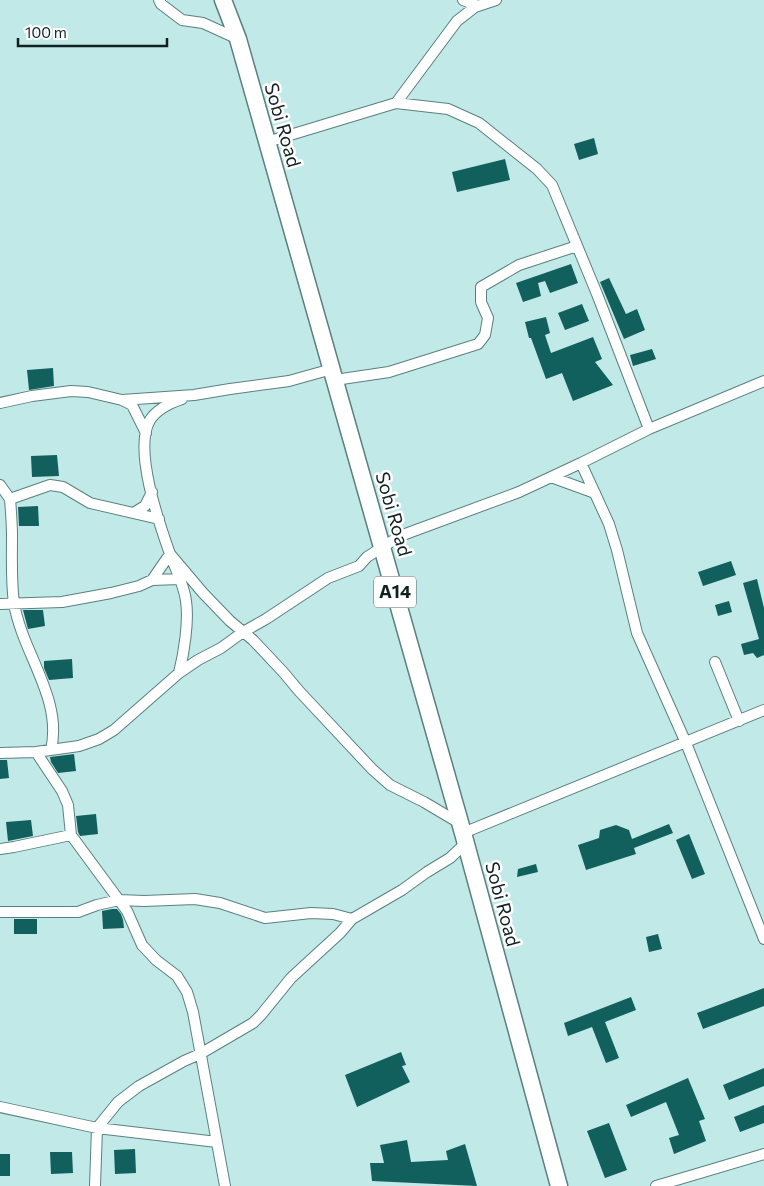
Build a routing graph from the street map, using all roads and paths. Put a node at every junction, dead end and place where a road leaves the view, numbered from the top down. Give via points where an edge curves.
1 (159, 0) edge
2 (223, 0) edge
3 (462, 0) edge
4 (496, 0) edge
5 (478, 6) junction
6 (238, 39) junction
7 (396, 103) junction
8 (267, 142) junction
9 (577, 246) junction
10 (333, 374) junction
11 (764, 382) edge
12 (194, 395) junction
13 (122, 400) junction
14 (0, 403) edge
15 (649, 428) junction
16 (146, 433) junction
17 (581, 463) junction
18 (550, 477) junction
19 (0, 486) edge
20 (152, 492) junction
21 (595, 493) junction
22 (10, 499) junction
23 (135, 512) junction
24 (159, 519) junction
25 (382, 546) junction
26 (170, 554) junction
27 (180, 579) junction
28 (152, 580) junction
29 (14, 603) junction
30 (0, 604) edge
31 (243, 632) junction
32 (715, 662) dead end
33 (179, 673) junction
34 (764, 710) edge
35 (739, 721) junction
36 (686, 743) junction
37 (51, 750) junction
38 (0, 752) edge
39 (36, 752) junction
40 (463, 834) junction
41 (70, 835) junction
42 (0, 848) edge
43 (450, 858) junction
44 (470, 861) junction
45 (119, 900) junction
46 (0, 912) edge
47 (352, 918) junction
48 (764, 939) edge
49 (200, 1054) junction
50 (0, 1107) edge
51 (97, 1128) junction
52 (217, 1142) junction
53 (764, 1154) edge
54 (95, 1186) edge
55 (225, 1186) edge
56 (559, 1186) edge
57 (656, 1186) edge

1 - 6 street via 182,20 203,23
2 - 6 highway, Sobi Road / A14
3 - 5 street
4 - 5 street
5 - 7 street via 457,21
6 - 8 highway, Sobi Road / A14
7 - 8 street
7 - 9 street via 448,109 479,123 552,185
8 - 10 highway, Sobi Road / A14
9 - 10 street via 520,265 481,287 481,302 488,318 485,335 478,344 389,372
9 - 15 street
10 - 12 street
10 - 25 highway, Sobi Road / A14
11 - 15 street
12 - 13 street
12 - 16 street via 156,413
13 - 14 street via 88,392 71,392
13 - 16 street via 132,405
15 - 17 street
16 - 20 street via 146,471
17 - 18 street
17 - 21 street
18 - 21 street
18 - 25 street
19 - 22 street
20 - 23 street via 146,506
20 - 24 street
21 - 36 street via 618,550 637,632
22 - 23 street via 50,485 63,487 90,503
22 - 29 street
23 - 24 street
24 - 26 street
25 - 31 street via 359,566 328,578
25 - 40 highway, Sobi Road / A14
26 - 27 street
26 - 28 street
26 - 31 street via 203,593
27 - 28 street
27 - 33 street via 186,602 184,655
28 - 29 street via 111,593 62,602
29 - 30 street
29 - 37 street via 22,636 46,689 54,725
31 - 33 street
31 - 40 street via 384,780 424,802
32 - 35 street
33 - 37 street via 114,730 79,746
34 - 35 street
35 - 36 street
36 - 40 street
36 - 48 street
37 - 39 street
38 - 39 street
39 - 41 street via 68,805
40 - 43 street
40 - 44 highway, Sobi Road / A14
41 - 42 street
41 - 45 street
43 - 44 street
43 - 47 street
44 - 56 highway, Sobi Road / A14
45 - 46 street via 78,912
45 - 47 street via 144,902 195,898 265,918 311,913
45 - 49 street via 142,945 177,976 187,992
47 - 49 street via 291,978 253,1023
49 - 51 street via 139,1086 118,1102
49 - 52 street
50 - 51 street
51 - 52 street
51 - 54 street
52 - 55 street
53 - 57 street

